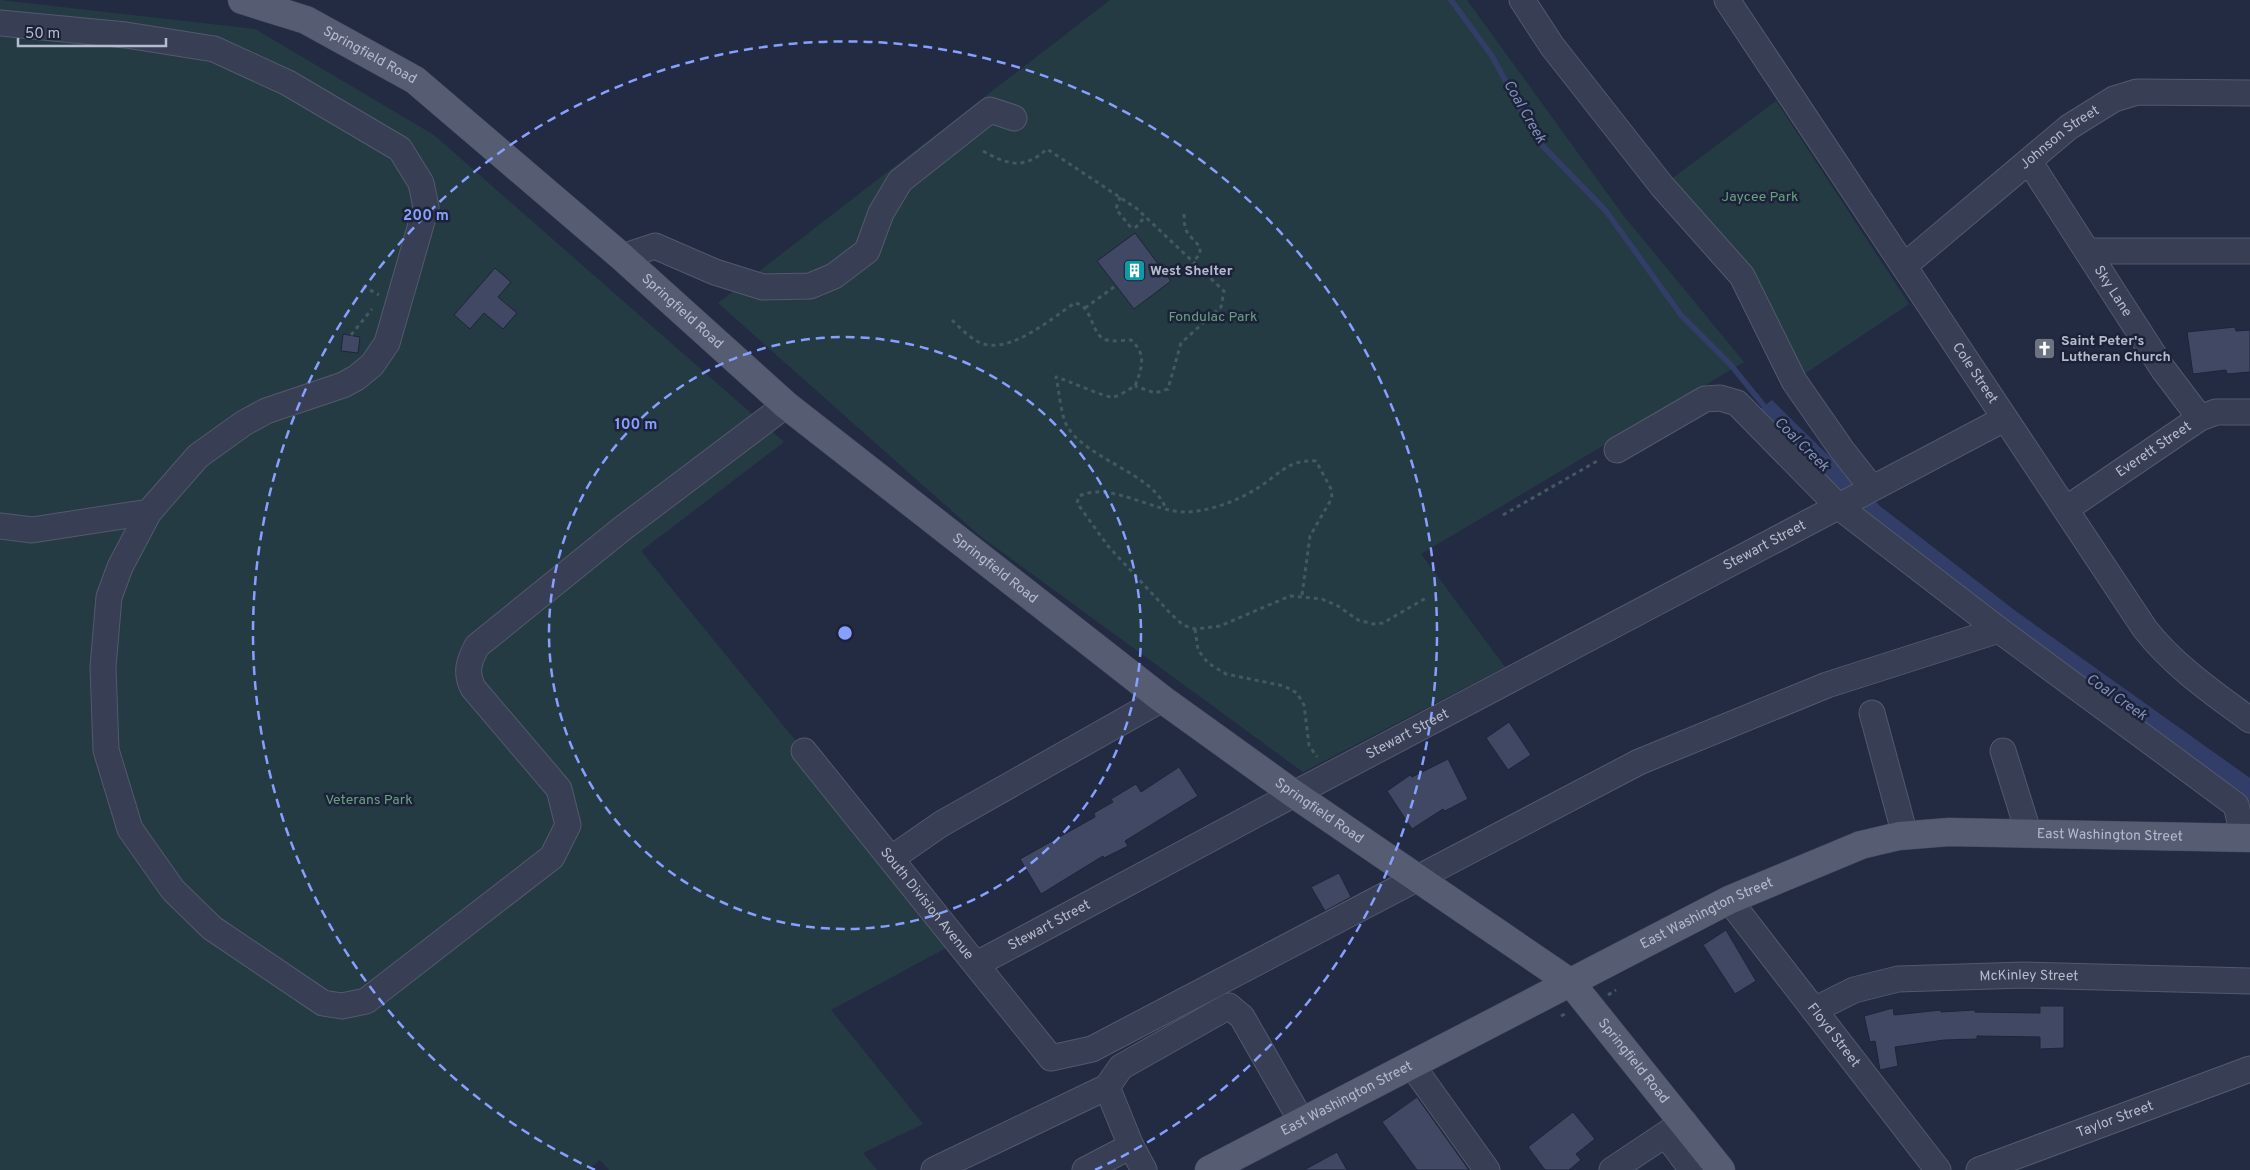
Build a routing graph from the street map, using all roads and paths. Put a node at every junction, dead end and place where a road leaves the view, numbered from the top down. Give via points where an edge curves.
1 (242, 0) edge
2 (1522, 0) edge
3 (1727, 0) edge
4 (0, 23) edge
5 (2250, 93) edge
6 (1014, 118) dead end
7 (983, 151) dead end
8 (2030, 161) junction
9 (1120, 197) junction
10 (1184, 214) dead end
11 (1145, 218) junction
12 (2087, 251) junction
13 (2250, 251) edge
14 (622, 257) junction
15 (1193, 262) junction
16 (1904, 266) junction
17 (1114, 287) dead end
18 (376, 304) dead end
19 (1085, 308) junction
20 (952, 320) dead end
21 (351, 335) dead end
22 (1135, 386) junction
23 (786, 404) junction
24 (2250, 412) edge
25 (2200, 418) junction
26 (2004, 419) junction
27 (1617, 450) joint
28 (1872, 488) junction
29 (1838, 506) junction
30 (1165, 507) junction
31 (2066, 509) junction
32 (149, 512) junction
33 (1503, 515) dead end
34 (0, 526) edge
35 (1302, 595) junction
36 (1426, 598) dead end
37 (1195, 629) junction
38 (2000, 630) junction
39 (1162, 699) junction
40 (1872, 713) dead end
41 (2250, 720) edge
42 (804, 751) dead end
43 (2003, 751) dead end
44 (1321, 764) dead end
45 (1294, 794) junction
46 (2029, 834) junction
47 (1904, 835) junction
48 (2247, 838) edge
49 (892, 858) junction
50 (1419, 878) junction
51 (1729, 900) junction
52 (977, 964) junction
53 (2250, 981) edge
54 (1571, 982) junction
55 (1814, 1010) junction
56 (1411, 1064) junction
57 (2250, 1069) edge
58 (1107, 1087) junction
59 (1302, 1122) junction
60 (1675, 1129) junction
61 (1132, 1146) junction
62 (934, 1170) edge
63 (1085, 1170) edge
64 (1144, 1170) edge
65 (1209, 1170) edge
66 (1487, 1170) edge
67 (1612, 1170) edge
68 (1692, 1170) edge
69 (1721, 1170) edge
70 (1938, 1170) edge
71 (1979, 1170) edge

1 - 14 main road, Springfield Road via 306,20 415,80
2 - 28 street via 1552,46 1656,178 1742,276 1794,381
3 - 16 street, Cole Street
4 - 32 street via 126,35 214,49 288,82 400,149 421,183 426,207 387,342 372,365 343,385 266,411 244,423 198,456
5 - 8 street, Johnson Street via 2137,92 2124,95 2090,112
6 - 14 street via 990,110 900,181 881,212 867,251 834,276 810,286 763,287 715,272 655,246
7 - 9 path via 1000,161 1020,164 1038,157 1046,148
8 - 12 street, Sky Lane
8 - 16 street, Johnson Street
9 - 11 path
9 - 11 path via 1116,209 1133,228
10 - 15 path via 1187,236 1200,247 1200,254
11 - 15 path
12 - 13 street
12 - 25 street, Sky Lane via 2163,369
14 - 23 main road, Springfield Road
15 - 22 path via 1224,291 1221,308 1181,343 1168,389 1155,393
16 - 26 street, Cole Street
17 - 19 path
18 - 21 path
19 - 20 path via 1075,303 1043,326 1002,344 986,345 976,341
19 - 22 path via 1099,334 1106,340 1131,340 1139,347 1144,359
22 - 30 path via 1113,397 1056,377 1066,425 1076,437 1150,488
23 - 32 street via 623,528 477,646 470,660 468,676 473,688 559,789 568,825 552,857 366,1001 342,1006 322,1002 212,928 173,890 130,829 106,750 104,637 109,597 120,567
23 - 39 main road, Springfield Road
24 - 25 street, Everett Street via 2216,412
25 - 31 street, Everett Street
26 - 28 street
26 - 31 street, Cole Street
27 - 29 street via 1705,399 1720,398 1737,403
27 - 33 path
28 - 29 street, Stewart Street
29 - 38 street
29 - 45 street, Stewart Street
30 - 35 path via 1186,512 1220,506 1255,490 1292,464 1302,460 1316,461 1331,489 1332,498 1310,536
30 - 37 path via 1104,493 1079,496 1077,503 1108,546 1171,614 1183,625
31 - 41 street, Cole Street via 2162,650
32 - 34 street via 32,530
35 - 36 path via 1322,599 1358,620 1373,624 1383,623
35 - 37 path via 1290,596 1220,626
37 - 44 path via 1198,650 1208,663 1226,674 1284,686 1297,693 1304,704 1309,745
38 - 48 street via 2236,804
38 - 50 street via 1826,685 1639,762
39 - 45 main road, Springfield Road
39 - 49 street via 941,824
40 - 47 street
42 - 49 street, South Division Avenue
43 - 46 street
45 - 50 main road, Springfield Road
45 - 52 street, Stewart Street
46 - 47 main road, East Washington Street via 1949,832
46 - 48 main road, East Washington Street
47 - 51 main road, East Washington Street via 1861,845
49 - 52 street, South Division Avenue
50 - 52 street, South Division Avenue via 1092,1049 1051,1058
50 - 54 main road, Springfield Road
51 - 54 main road, East Washington Street
51 - 55 street, Floyd Street
53 - 55 street, McKinley Street via 2024,975 1898,978 1854,990
54 - 56 main road, East Washington Street
54 - 60 main road, Springfield Road
55 - 70 street, Floyd Street
56 - 59 main road, East Washington Street
56 - 66 street
57 - 71 street, Taylor Street
58 - 59 street via 1121,1067 1229,1006 1242,1017
58 - 61 street
58 - 62 street
59 - 65 main road, East Washington Street
60 - 67 street
60 - 68 street
60 - 69 main road, Springfield Road
61 - 63 street
61 - 64 street

